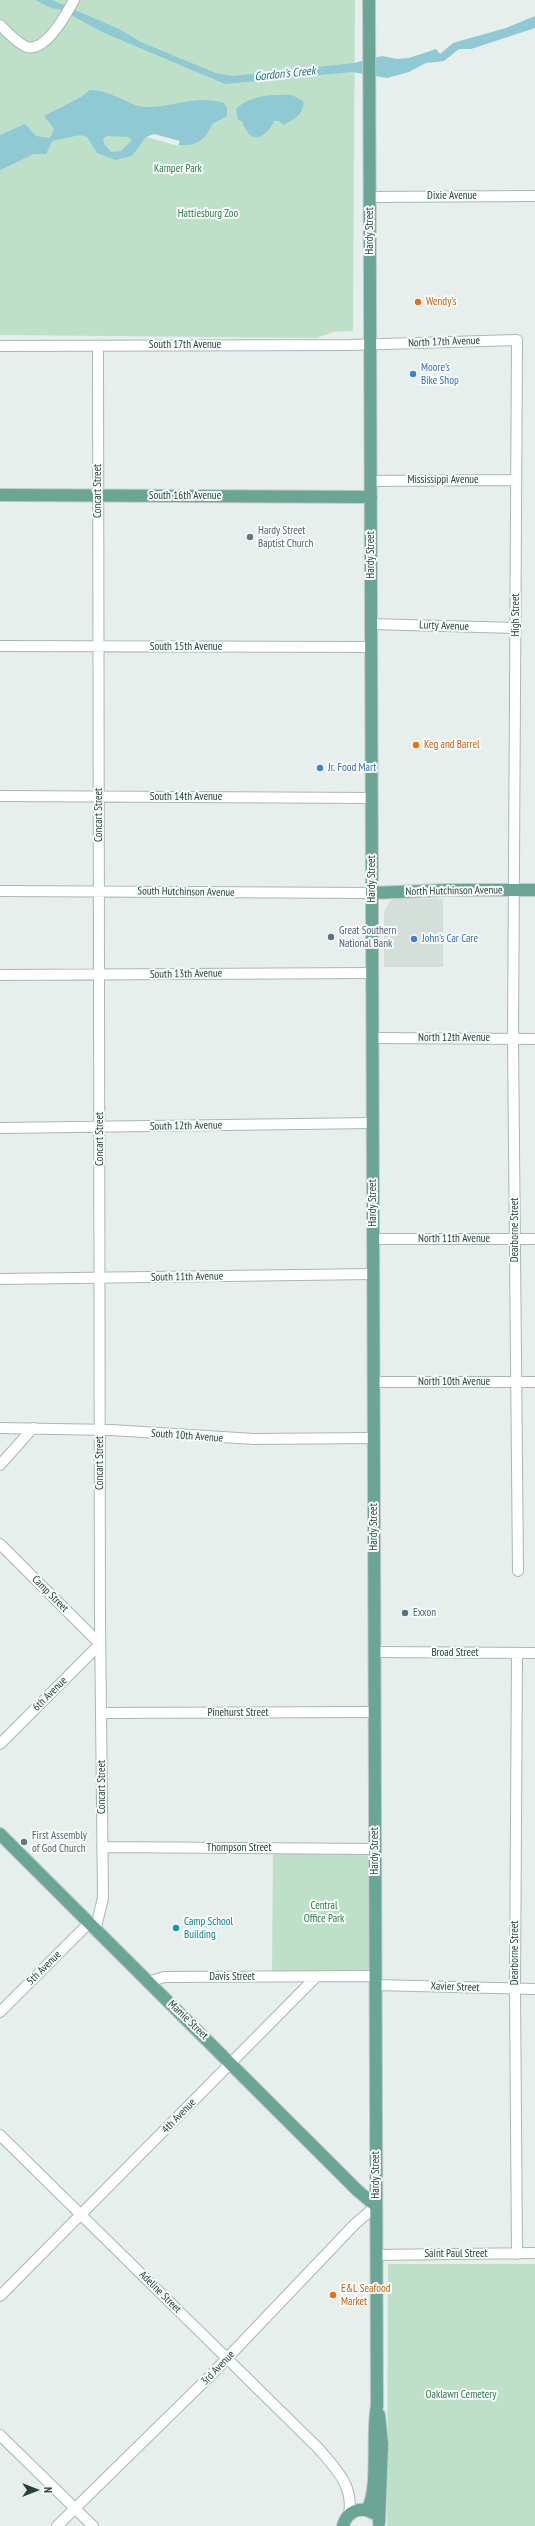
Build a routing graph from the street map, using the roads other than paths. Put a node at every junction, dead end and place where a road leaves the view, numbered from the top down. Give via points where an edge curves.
1 (74, 0) edge
2 (369, 0) edge
3 (0, 26) edge
4 (535, 196) edge
5 (370, 197) junction
6 (517, 340) joint
7 (370, 345) junction
8 (0, 346) edge
9 (98, 346) junction
10 (516, 480) junction
11 (371, 481) junction
12 (0, 495) edge
13 (98, 496) junction
14 (371, 497) junction
15 (371, 624) junction
16 (516, 628) junction
17 (0, 646) edge
18 (371, 646) junction
19 (99, 647) junction
20 (0, 796) edge
21 (99, 797) junction
22 (372, 798) junction
23 (99, 890) junction
24 (515, 890) junction
25 (535, 890) edge
26 (0, 891) edge
27 (372, 893) junction
28 (372, 973) junction
29 (0, 975) edge
30 (100, 975) junction
31 (373, 1038) junction
32 (513, 1039) junction
33 (535, 1039) edge
34 (373, 1123) junction
35 (0, 1128) edge
36 (100, 1128) junction
37 (516, 1238) junction
38 (373, 1239) junction
39 (535, 1239) edge
40 (373, 1274) junction
41 (0, 1279) edge
42 (100, 1279) junction
43 (374, 1382) junction
44 (516, 1382) junction
45 (535, 1382) edge
46 (0, 1428) edge
47 (33, 1428) junction
48 (101, 1430) junction
49 (374, 1438) junction
50 (0, 1465) edge
51 (0, 1544) edge
52 (518, 1571) dead end
53 (100, 1644) junction
54 (374, 1652) junction
55 (517, 1653) junction
56 (535, 1653) edge
57 (375, 1712) junction
58 (101, 1713) junction
59 (0, 1744) edge
60 (0, 1834) edge
61 (102, 1847) junction
62 (375, 1849) junction
63 (91, 1927) junction
64 (316, 1977) junction
65 (375, 1981) junction
66 (148, 1982) junction
67 (515, 1989) junction
68 (535, 1990) edge
69 (0, 2012) edge
70 (231, 2063) junction
71 (0, 2135) edge
72 (376, 2206) junction
73 (81, 2213) junction
74 (376, 2254) junction
75 (517, 2254) junction
76 (535, 2254) edge
77 (0, 2296) edge
78 (227, 2359) junction
79 (377, 2406) junction
80 (0, 2434) edge
81 (319, 2449) junction
82 (74, 2508) junction
83 (365, 2510) junction
84 (344, 2521) edge
85 (380, 2525) edge
86 (57, 2526) edge
87 (93, 2526) edge

1 - 3 street via 55,32 30,47 25,46
2 - 5 main road, Hardy Street
4 - 5 street, Dixie Avenue
5 - 7 main road, Hardy Street
6 - 7 street, North 17th Avenue
6 - 10 street, High Street
7 - 9 street, South 17th Avenue
7 - 11 main road, Hardy Street
8 - 9 street, South 17th Avenue
9 - 13 street, Concart Street
10 - 11 street, Mississippi Avenue
10 - 16 street, High Street
11 - 14 main road, Hardy Street
12 - 13 main road, South 16th Avenue
13 - 14 main road, South 16th Avenue
13 - 19 street, Concart Street
14 - 15 main road, Hardy Street
15 - 16 street, Lurty Avenue
15 - 18 main road, Hardy Street
16 - 24 street, High Street
17 - 19 street, South 15th Avenue
18 - 19 street, South 15th Avenue
18 - 22 main road, Hardy Street
19 - 21 street, Concart Street
20 - 21 street, South 14th Avenue
21 - 22 street, South 14th Avenue
21 - 23 street, Concart Street
22 - 27 main road, Hardy Street
23 - 26 street, South Hutchinson Avenue
23 - 27 street, South Hutchinson Avenue
23 - 30 street, Concart Street
24 - 25 main road, North Hutchinson Avenue
24 - 27 main road, North Hutchinson Avenue
24 - 32 street, Dearborne Street
27 - 28 main road, Hardy Street
28 - 30 street, South 13th Avenue
28 - 31 main road, Hardy Street
29 - 30 street, South 13th Avenue
30 - 36 street, Concart Street
31 - 32 street, North 12th Avenue
31 - 34 main road, Hardy Street
32 - 33 street, North 12th Avenue
32 - 37 street, Dearborne Street
34 - 36 street, South 12th Avenue
34 - 38 main road, Hardy Street
35 - 36 street, South 12th Avenue
36 - 42 street, Concart Street
37 - 38 street, North 11th Avenue
37 - 39 street, North 11th Avenue
37 - 44 street, Dearborne Street
38 - 40 main road, Hardy Street
40 - 42 street, South 11th Avenue
40 - 43 main road, Hardy Street
41 - 42 street, South 11th Avenue
42 - 48 street, Concart Street
43 - 44 street, North 10th Avenue
43 - 49 main road, Hardy Street
44 - 45 street, North 10th Avenue
44 - 52 street, Dearborne Street
46 - 47 street, South 10th Avenue
47 - 48 street, South 10th Avenue
47 - 50 street
48 - 49 street, South 10th Avenue via 254,1439
48 - 53 street, Concart Street
49 - 54 main road, Hardy Street
51 - 53 street, Camp Street
53 - 58 street, Concart Street
53 - 59 street, 6th Avenue
54 - 55 street, Broad Street
54 - 57 main road, Hardy Street
55 - 56 street, Broad Street
55 - 67 street, Dearborne Street
57 - 58 street, Pinehurst Street
57 - 62 main road, Hardy Street
58 - 61 street, Concart Street
60 - 63 main road, Mamie Street
61 - 62 street, Thompson Street
61 - 63 street, Concart Street via 102,1898
62 - 65 main road, Hardy Street
63 - 66 main road, Mamie Street
63 - 69 street, 5th Avenue
64 - 65 street
64 - 66 street, Davis Street via 164,1977
64 - 70 street, 4th Avenue
65 - 67 street, Xavier Street
65 - 72 main road, Hardy Street
66 - 70 main road, Mamie Street
67 - 68 street, Xavier Street
67 - 75 street, Dearborne Street
70 - 72 main road, Mamie Street
70 - 73 street, 4th Avenue
71 - 73 street, Adeline Street
72 - 74 main road, Hardy Street
72 - 78 street, 3rd Avenue via 355,2224
73 - 77 street, 4th Avenue
73 - 78 street, Adeline Street
74 - 75 street, Saint Paul Street
74 - 79 main road, Hardy Street
75 - 76 street, Saint Paul Street
78 - 81 street, Adeline Street
78 - 82 street, 3rd Avenue
79 - 83 main road, Hardy Street via 373,2430 373,2490
79 - 85 main road, Hardy Street via 382,2429
80 - 82 street
81 - 83 street, Adeline Street via 343,2467 359,2506
81 - 84 street, Adeline Street via 346,2484 350,2499
82 - 86 street, 3rd Avenue
82 - 87 street
83 - 84 main road
83 - 85 main road via 372,2513

